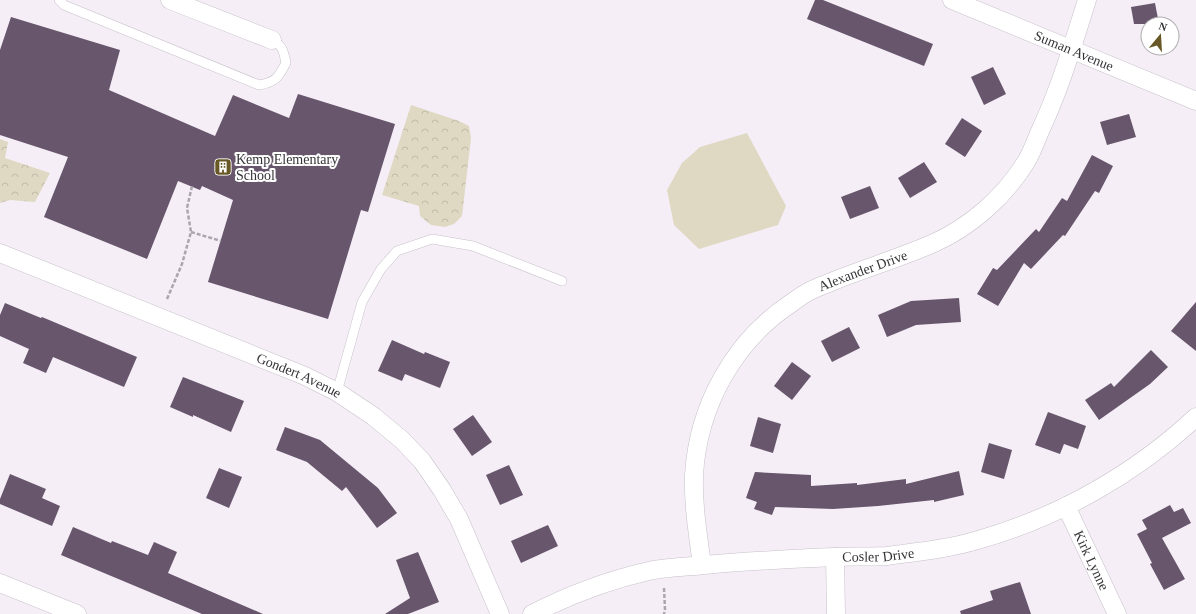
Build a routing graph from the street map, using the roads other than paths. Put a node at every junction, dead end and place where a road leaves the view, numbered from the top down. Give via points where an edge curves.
1 (59, 0) edge
2 (170, 0) edge
3 (952, 0) edge
4 (1087, 0) edge
5 (272, 40) joint
6 (1072, 50) junction
7 (1196, 101) edge
8 (0, 253) edge
9 (562, 281) dead end
10 (337, 392) junction
11 (1196, 417) edge
12 (1066, 506) junction
13 (835, 557) junction
14 (702, 565) junction
15 (0, 582) edge
16 (77, 614) edge
17 (500, 614) edge
18 (532, 614) edge
19 (836, 614) edge
20 (1117, 614) edge

1 - 5 lane via 64,5 259,85 270,83 280,75 286,63 278,43
2 - 5 street
3 - 6 street, Suman Avenue
4 - 6 street, Alexander Drive
6 - 7 street, Suman Avenue
6 - 14 street, Alexander Drive via 1049,112 1026,162 1007,188 986,209 936,242 808,292 776,314 754,334 735,358 719,384 698,443 694,474 694,506
8 - 10 street, Gondert Avenue via 305,376
9 - 10 lane via 473,246 432,239 396,251 381,269 362,302
10 - 17 street, Gondert Avenue via 373,416 422,461 459,519
11 - 12 street, Cosler Drive via 1125,473
12 - 13 street, Cosler Drive via 1019,527 963,544 885,556
12 - 20 street, Kirk Lynne
13 - 14 street, Cosler Drive
13 - 19 street
14 - 18 street, Cosler Drive via 650,571 606,583
15 - 16 street

